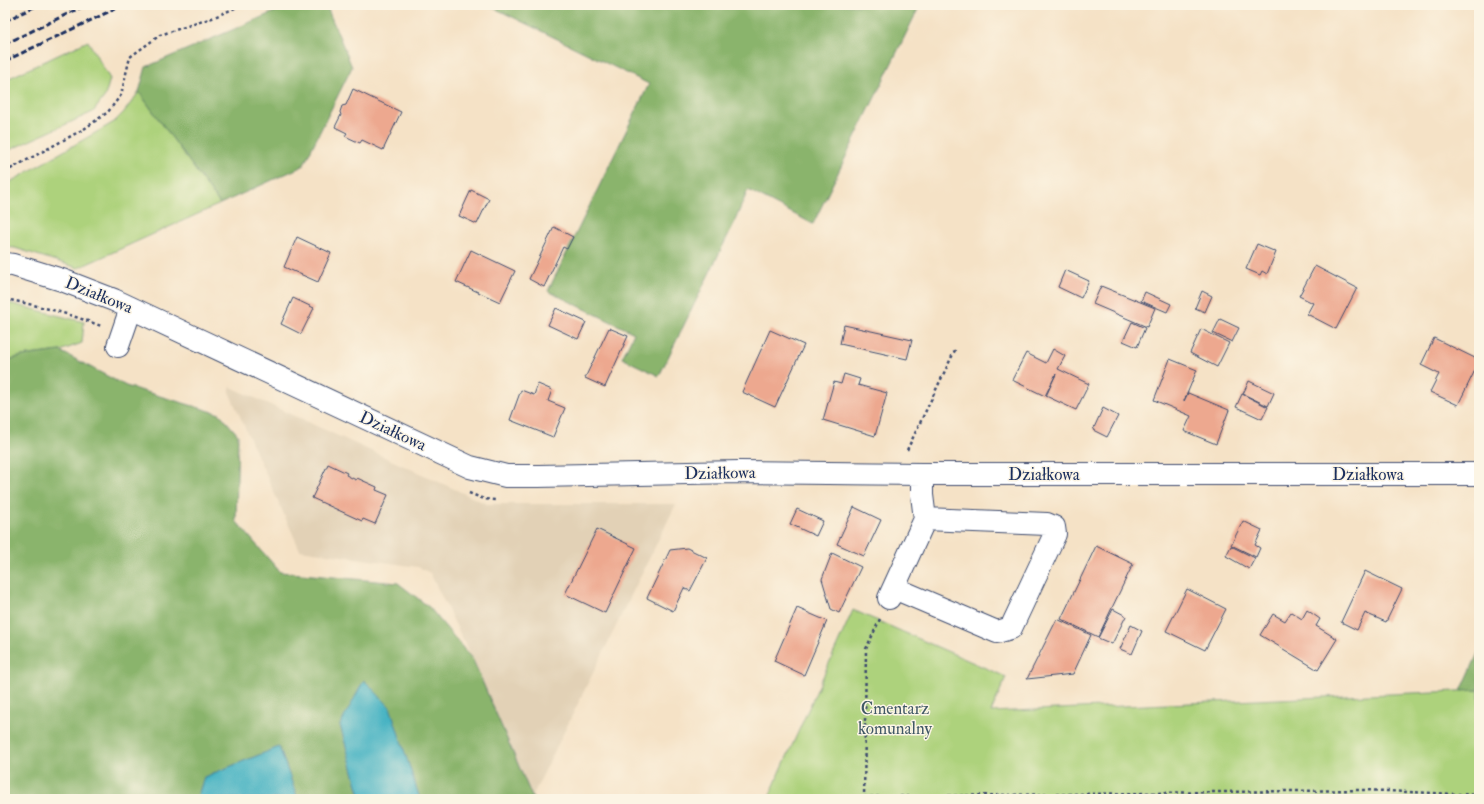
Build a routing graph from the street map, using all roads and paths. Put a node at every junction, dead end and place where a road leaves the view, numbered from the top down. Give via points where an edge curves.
1 (242, 5) edge
2 (5, 172) edge
3 (5, 264) edge
4 (131, 308) junction
5 (118, 346) dead end
6 (956, 348) dead end
7 (896, 474) junction
8 (922, 474) junction
9 (1479, 474) edge
10 (925, 519) junction
11 (891, 593) junction
12 (1479, 795) edge
13 (864, 798) edge

1 - 2 path via 160,35 130,57 122,95 108,112 84,129
3 - 4 street, Działkowa via 62,280
4 - 5 street
4 - 7 street, Działkowa via 470,467 487,472 506,476 739,472
6 - 7 path
7 - 8 street, Działkowa
8 - 9 street, Działkowa
8 - 10 street
10 - 11 street
10 - 11 street via 1046,524 1054,527 1055,534 1011,628 997,632
11 - 13 path via 866,649
12 - 13 path via 1363,790

